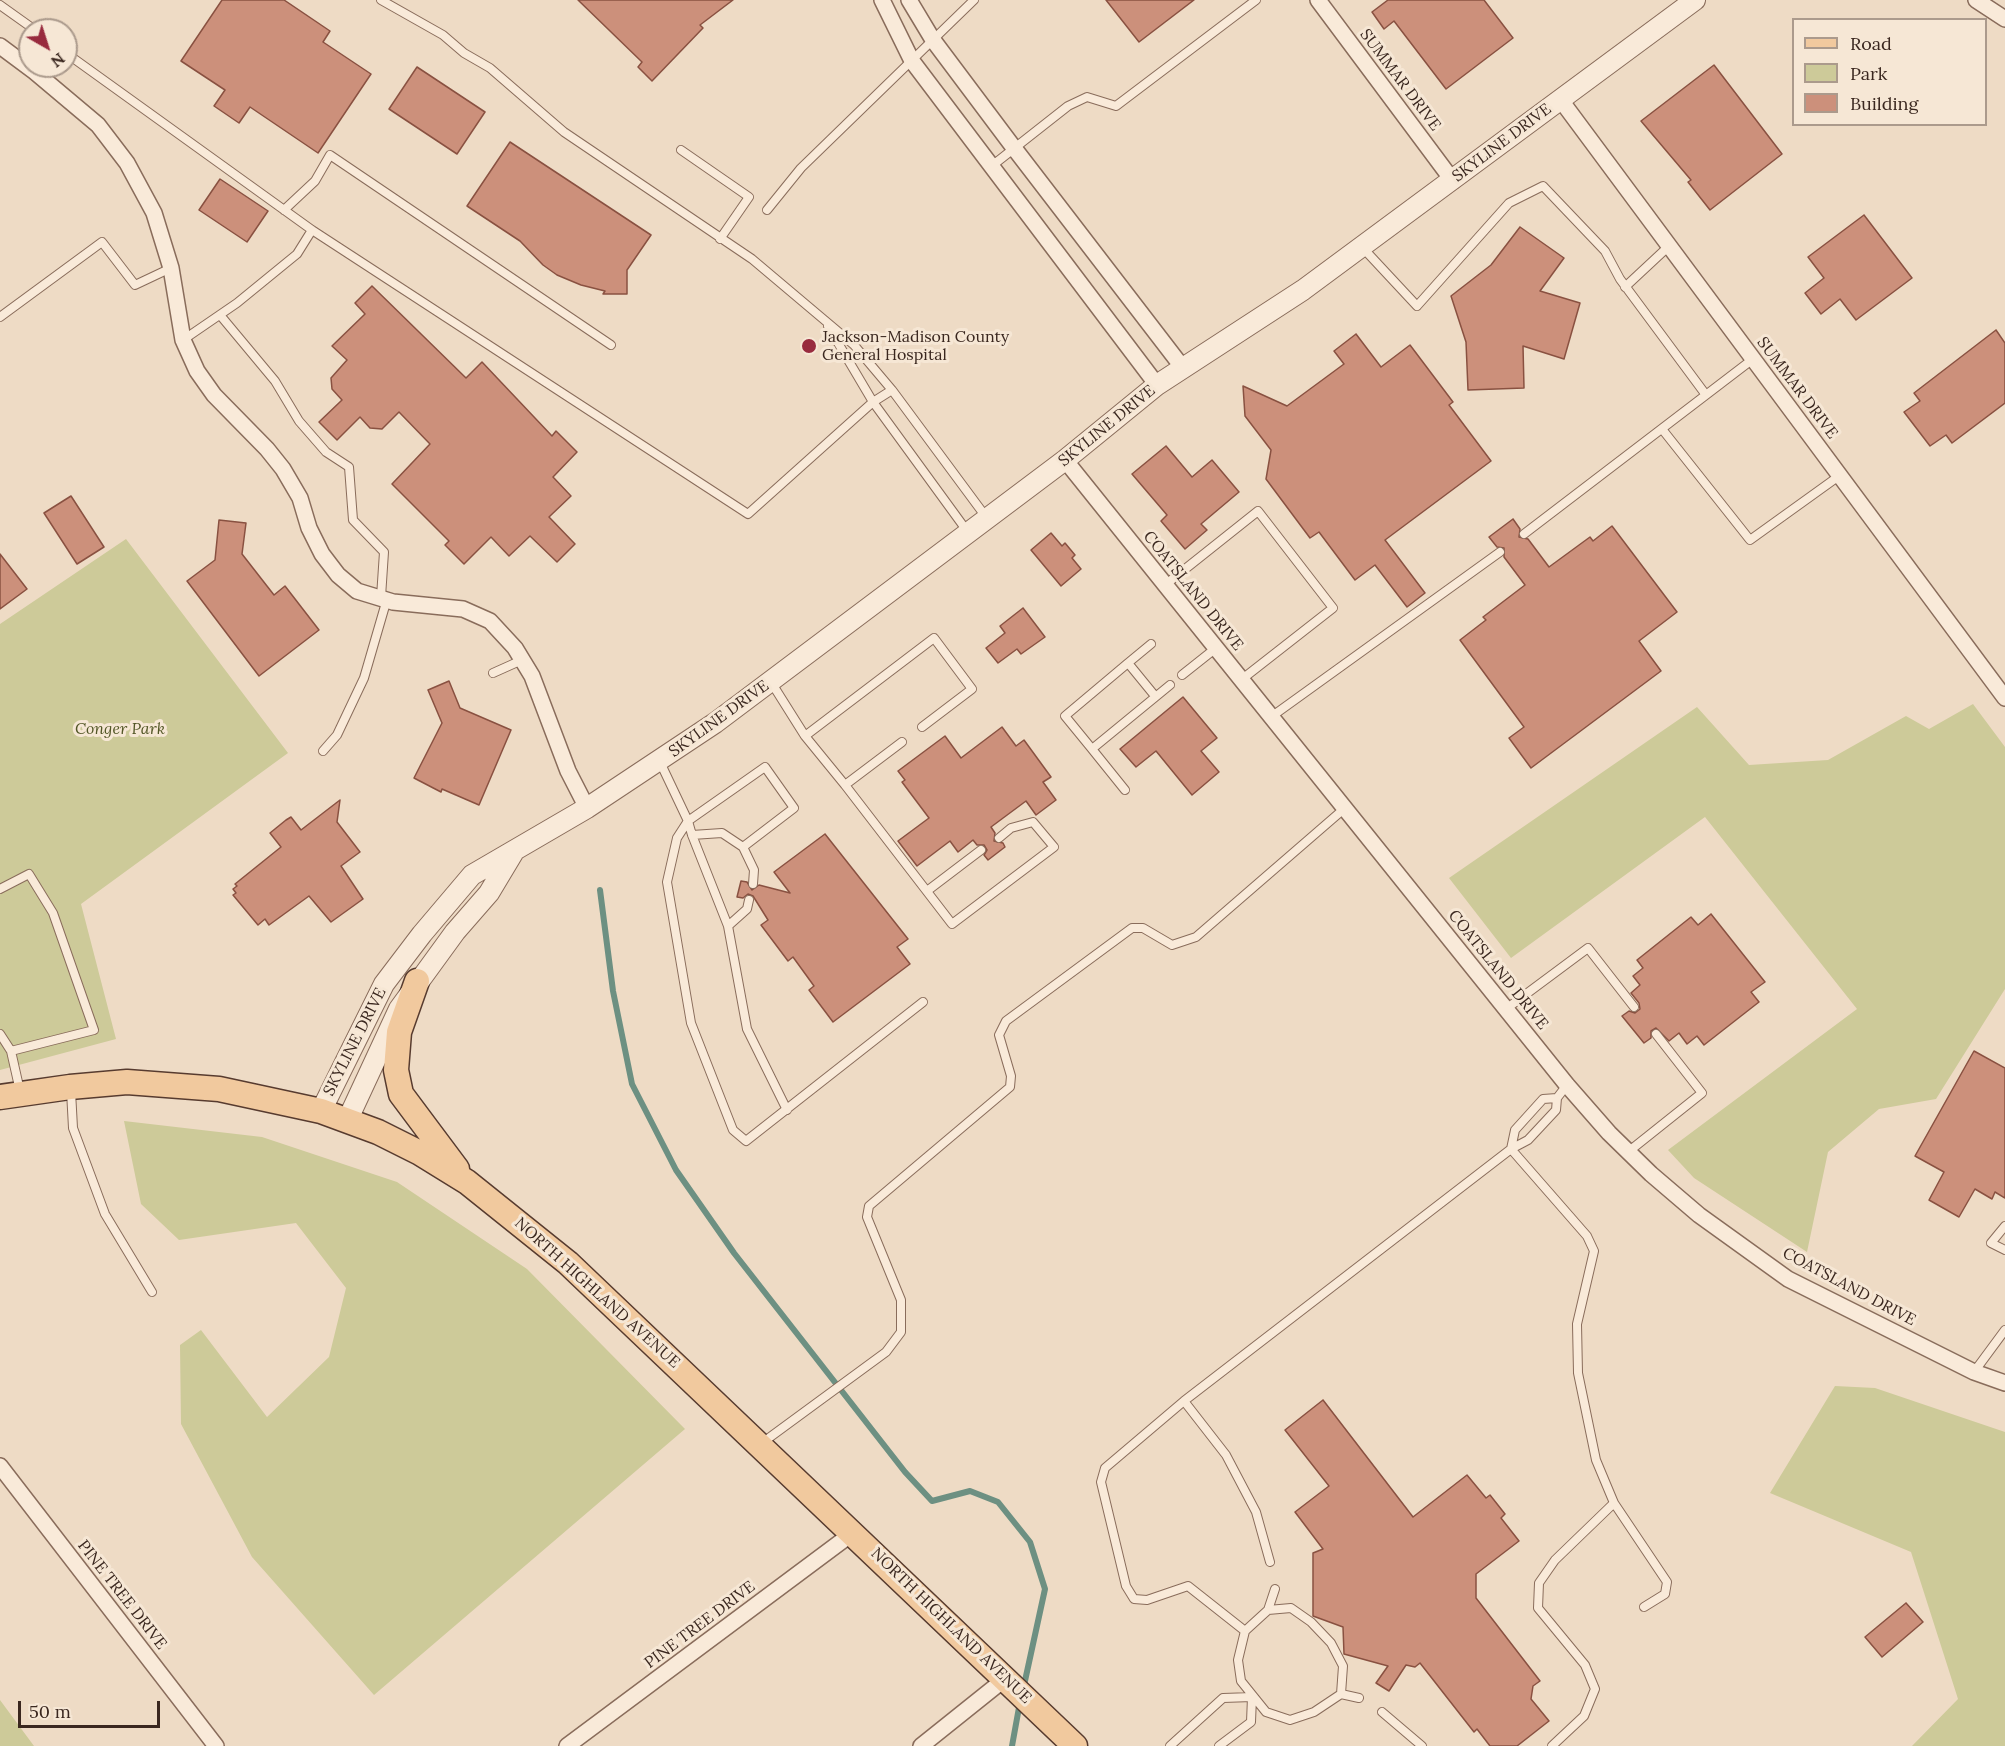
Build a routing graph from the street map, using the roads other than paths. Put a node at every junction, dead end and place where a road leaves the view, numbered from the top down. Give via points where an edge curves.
1 (381, 0) edge
2 (882, 0) edge
3 (909, 0) edge
4 (974, 0) edge
5 (1256, 0) edge
6 (1318, 0) edge
7 (1695, 0) edge
8 (1976, 0) edge
9 (0, 5) edge
10 (18, 18) edge
11 (2005, 19) edge
12 (933, 40) junction
13 (0, 46) edge
14 (912, 61) junction
15 (78, 62) edge
16 (1560, 99) junction
17 (1014, 148) junction
18 (681, 150) dead end
19 (993, 165) junction
20 (1453, 181) junction
21 (284, 210) junction
22 (767, 210) dead end
23 (312, 230) junction
24 (720, 239) junction
25 (1361, 246) junction
26 (1668, 246) junction
27 (171, 267) junction
28 (1625, 287) junction
29 (220, 315) junction
30 (0, 317) edge
31 (825, 322) junction
32 (183, 340) junction
33 (611, 345) dead end
34 (1753, 359) junction
35 (1183, 368) junction
36 (1158, 385) junction
37 (892, 390) junction
38 (1706, 395) junction
39 (873, 402) junction
40 (1662, 429) junction
41 (1065, 460) junction
42 (1839, 476) junction
43 (986, 517) junction
44 (967, 531) junction
45 (1524, 534) dead end
46 (1500, 552) dead end
47 (1165, 585) junction
48 (384, 598) junction
49 (1151, 644) dead end
50 (1216, 648) junction
51 (522, 660) junction
52 (1128, 663) junction
53 (493, 673) dead end
54 (1182, 675) dead end
55 (1241, 680) junction
56 (770, 681) junction
57 (1170, 685) dead end
58 (1155, 696) junction
59 (2005, 698) edge
60 (1271, 717) junction
61 (922, 727) dead end
62 (805, 736) junction
63 (902, 742) dead end
64 (1092, 749) junction
65 (322, 751) dead end
66 (660, 762) junction
67 (845, 785) junction
68 (1125, 790) dead end
69 (587, 808) junction
70 (1345, 808) junction
71 (688, 821) junction
72 (692, 835) junction
73 (999, 838) dead end
74 (743, 847) junction
75 (516, 848) junction
76 (981, 850) dead end
77 (753, 884) dead end
78 (0, 889) edge
79 (927, 891) junction
80 (749, 900) dead end
81 (728, 926) junction
82 (417, 981) junction
83 (923, 1002) dead end
84 (1634, 1007) dead end
85 (1506, 1009) junction
86 (0, 1034) edge
87 (1656, 1034) dead end
88 (11, 1051) junction
89 (1567, 1085) junction
90 (70, 1086) junction
91 (10, 1095) edge
92 (1557, 1098) junction
93 (787, 1110) junction
94 (321, 1112) junction
95 (346, 1121) junction
96 (1511, 1149) junction
97 (1628, 1152) junction
98 (467, 1182) junction
99 (2005, 1226) edge
100 (2005, 1250) edge
101 (152, 1292) dead end
102 (2005, 1330) edge
103 (1974, 1372) junction
104 (2005, 1383) edge
105 (1184, 1401) junction
106 (760, 1444) junction
107 (0, 1466) edge
108 (1614, 1503) junction
109 (854, 1532) junction
110 (1270, 1562) dead end
111 (1275, 1588) dead end
112 (1644, 1607) dead end
113 (1268, 1610) junction
114 (1245, 1631) junction
115 (1006, 1678) junction
116 (1341, 1694) junction
117 (1252, 1697) junction
118 (1359, 1698) dead end
119 (1382, 1712) dead end
120 (216, 1746) edge
121 (567, 1746) edge
122 (921, 1746) edge
123 (1075, 1746) edge
124 (1170, 1746) edge
125 (1219, 1746) edge
126 (1422, 1746) edge
127 (1552, 1746) edge

1 - 24 lane via 443,34 464,54 490,68 564,132
2 - 14 street
3 - 12 street
4 - 12 lane
5 - 17 lane via 1116,106 1086,97 1068,106
6 - 20 street, SUMMAR DRIVE
7 - 16 street, SKYLINE DRIVE
8 - 11 street
9 - 10 lane
12 - 14 lane
12 - 17 street
13 - 27 street via 98,125 127,162 154,213
14 - 19 street
14 - 22 lane via 801,168
15 - 21 lane
16 - 20 street, SKYLINE DRIVE
16 - 26 street, SUMMAR DRIVE
17 - 19 lane
17 - 35 street
18 - 24 lane via 749,197
19 - 36 street
20 - 25 street, SKYLINE DRIVE
21 - 23 lane
21 - 33 lane via 315,182 330,155
23 - 29 lane via 297,254
23 - 39 lane via 748,514
24 - 31 lane via 752,259
25 - 28 lane via 1416,306 1509,203 1543,186 1605,251
25 - 35 street, SKYLINE DRIVE via 1303,290
26 - 28 lane
26 - 34 street, SUMMAR DRIVE
27 - 30 lane via 135,285 102,242
27 - 32 street
28 - 38 lane
29 - 32 lane
29 - 48 lane via 275,381 306,429 326,452 349,467 353,520 384,552
31 - 37 lane via 855,345
31 - 39 lane
32 - 48 street via 196,371 214,395 283,469 300,498 322,554 338,575 357,591
34 - 38 lane
34 - 42 street, SUMMAR DRIVE
35 - 36 street, SKYLINE DRIVE
36 - 41 street, SKYLINE DRIVE
37 - 39 lane
37 - 43 lane
38 - 40 lane
39 - 44 lane
40 - 42 lane via 1750,540
40 - 45 lane
41 - 43 street, SKYLINE DRIVE
41 - 47 street, COATSLAND DRIVE
42 - 59 street, SUMMAR DRIVE
43 - 44 street, SKYLINE DRIVE
44 - 56 street, SKYLINE DRIVE
46 - 60 lane
47 - 50 street, COATSLAND DRIVE
47 - 55 lane via 1258,511 1333,608
48 - 51 street via 463,609 490,621
48 - 65 lane via 364,678 336,735
49 - 52 lane
50 - 54 lane
50 - 55 street, COATSLAND DRIVE
51 - 53 lane
51 - 69 street via 532,675 568,771
52 - 58 lane
52 - 64 lane via 1065,716
55 - 60 street, COATSLAND DRIVE
56 - 62 lane
56 - 66 street, SKYLINE DRIVE
57 - 58 lane
58 - 64 lane
60 - 70 street, COATSLAND DRIVE
61 - 62 lane via 972,689 934,638
62 - 67 lane
63 - 67 lane
64 - 68 lane
66 - 69 street, SKYLINE DRIVE
66 - 71 lane
67 - 79 lane
69 - 75 street, SKYLINE DRIVE
70 - 85 street, COATSLAND DRIVE
70 - 106 lane via 1196,937 1172,945 1143,928 1132,928 1006,1021 999,1035 1011,1076 1010,1087 869,1206 867,1217 901,1300 901,1332 886,1352
71 - 72 lane
71 - 74 lane via 765,767 794,808
71 - 93 lane via 677,838 667,882 691,1023 733,1130 746,1141
72 - 74 lane via 722,832
72 - 81 lane
73 - 79 lane via 1011,828 1034,822 1054,847 952,924
74 - 77 lane via 754,870
75 - 82 street, SKYLINE DRIVE via 489,893
75 - 94 street, SKYLINE DRIVE via 472,875 390,976
76 - 79 lane
78 - 88 lane via 29,874 53,913 94,1030
80 - 81 lane via 747,909
81 - 93 lane via 747,1029
82 - 95 street, SKYLINE DRIVE via 399,1009
82 - 98 main road via 399,1032 396,1070 401,1094
83 - 93 lane
84 - 85 lane via 1588,948
85 - 89 street, COATSLAND DRIVE
86 - 88 lane
87 - 97 lane via 1702,1093
88 - 91 lane
89 - 92 lane
89 - 97 street, COATSLAND DRIVE
90 - 91 main road, NORTH HIGHLAND AVENUE
90 - 94 main road, NORTH HIGHLAND AVENUE via 170,1083 219,1089
90 - 101 lane via 74,1128 105,1214
92 - 96 lane via 1556,1110 1528,1140
92 - 96 lane via 1543,1099 1515,1131
94 - 95 main road, NORTH HIGHLAND AVENUE
95 - 98 main road, NORTH HIGHLAND AVENUE via 420,1153
96 - 105 lane
96 - 108 lane via 1587,1236 1594,1251 1577,1324 1578,1373 1596,1460
97 - 103 street, COATSLAND DRIVE via 1699,1215 1788,1279
98 - 106 main road, NORTH HIGHLAND AVENUE via 568,1263
99 - 100 lane via 1991,1243
102 - 103 lane
103 - 104 street, COATSLAND DRIVE
105 - 110 lane via 1226,1455 1256,1512
105 - 114 lane via 1105,1468 1101,1482 1126,1586 1134,1599 1147,1600 1188,1586
106 - 109 main road, NORTH HIGHLAND AVENUE
107 - 120 street, PINE TREE DRIVE
108 - 112 lane via 1667,1582 1665,1594
108 - 127 lane via 1555,1560 1539,1583 1538,1608 1586,1665 1595,1689 1584,1716
109 - 115 main road, NORTH HIGHLAND AVENUE
109 - 121 street, PINE TREE DRIVE
111 - 113 lane
113 - 114 lane
113 - 116 lane via 1290,1608 1331,1643 1343,1666
114 - 117 lane via 1238,1660 1241,1682
115 - 122 street
115 - 123 main road, NORTH HIGHLAND AVENUE
116 - 117 lane via 1314,1712 1290,1720 1266,1712
116 - 118 lane
117 - 124 lane via 1223,1698
117 - 125 lane via 1251,1722
119 - 126 lane

